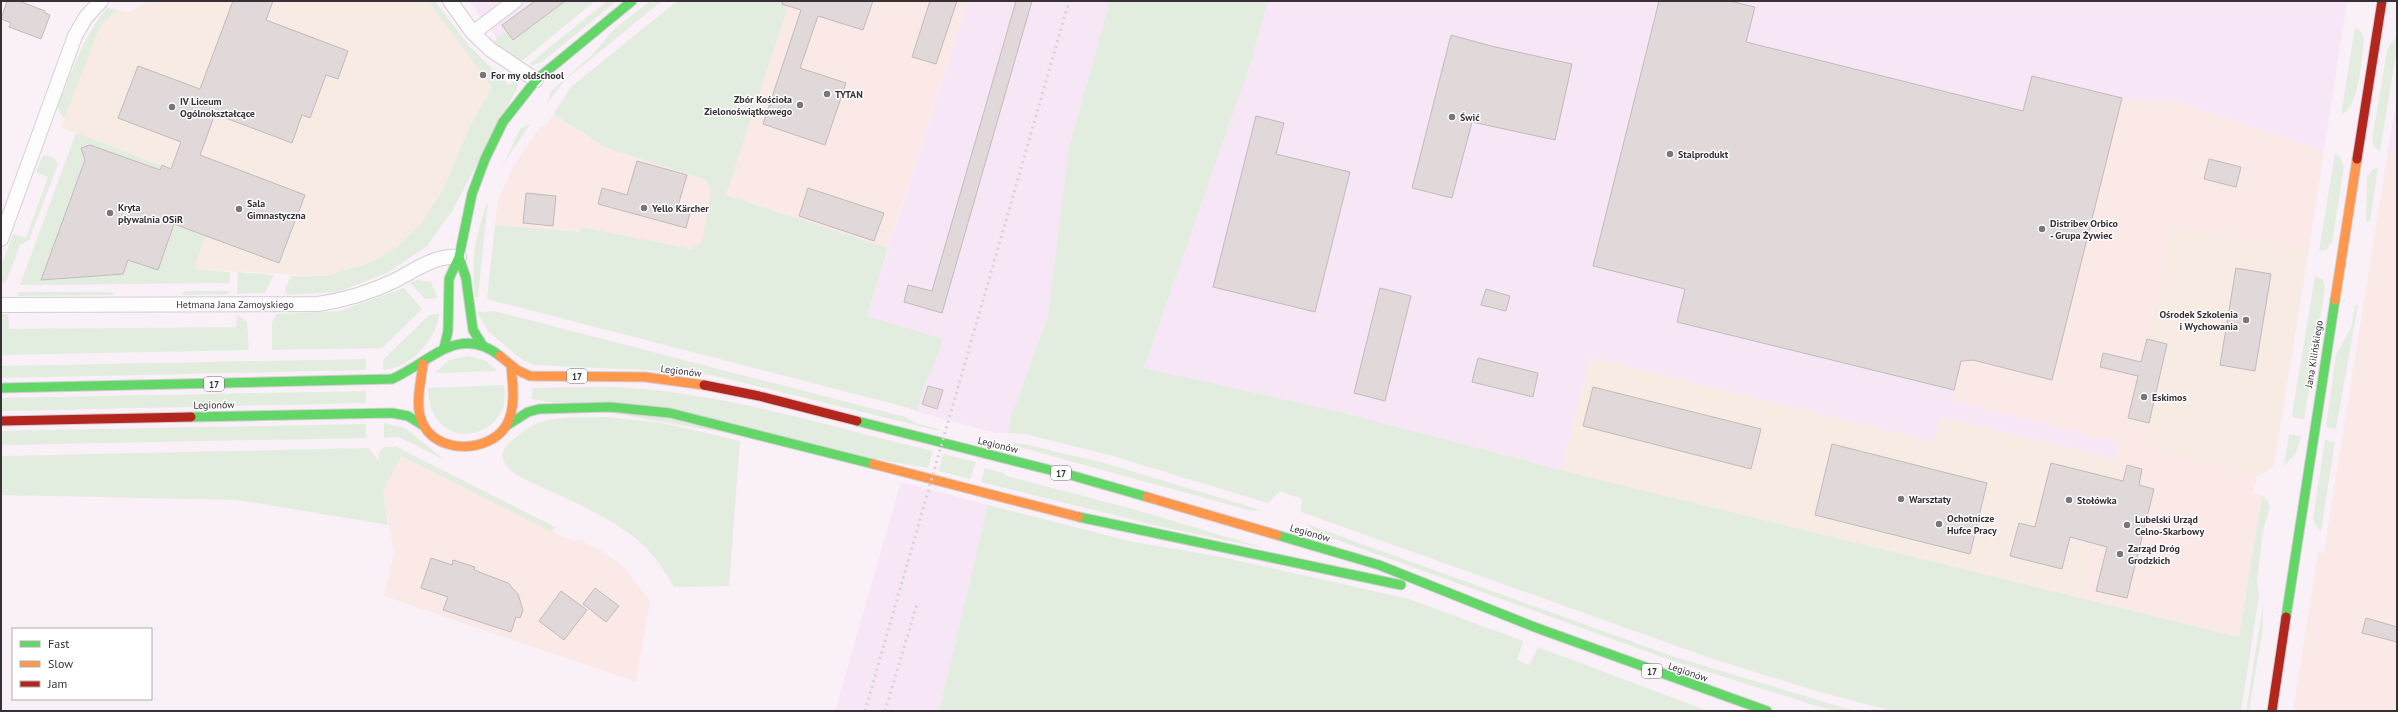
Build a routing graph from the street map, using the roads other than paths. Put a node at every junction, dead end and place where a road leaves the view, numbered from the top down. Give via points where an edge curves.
1 (101, 1) edge
2 (450, 1) edge
3 (515, 1) edge
4 (632, 1) edge
5 (2382, 1) edge
6 (473, 33) junction
7 (536, 80) junction
8 (1, 239) edge
9 (459, 257) junction
10 (1, 305) edge
11 (483, 346) junction
12 (444, 348) junction
13 (423, 364) junction
14 (511, 366) junction
15 (1, 388) edge
16 (1, 421) edge
17 (424, 426) junction
18 (506, 426) junction
19 (1468, 602) junction
20 (1767, 711) edge
21 (2272, 711) edge

1 - 8 street via 86,17 75,36
2 - 6 street
3 - 6 street
4 - 7 main road
5 - 21 main road, Jana Kilińskiego
6 - 7 street via 491,50
7 - 9 main road via 503,122 485,159 467,211
9 - 10 street, Hetmana Jana Zamoyskiego via 444,256 394,281 347,300 318,304
9 - 11 main road via 466,278 473,330
9 - 12 main road via 449,279 448,331
11 - 12 main road, 17 via 464,343
11 - 14 main road, 17
12 - 13 main road, 17
13 - 15 main road, 17 via 401,377 373,381
13 - 17 main road via 419,402
14 - 18 main road via 512,399
14 - 19 main road, Legionów / 17 via 538,377 645,377 706,385 759,396 985,453 1195,510 1398,571
16 - 17 main road, Legionów / 17 via 392,413 408,416
17 - 18 main road, 17 via 439,440 463,447 485,442
18 - 19 main road, Legionów / 17 via 528,412 539,409 616,408 676,414 1120,527 1276,557 1400,584
19 - 20 main road, Legionów / 17

